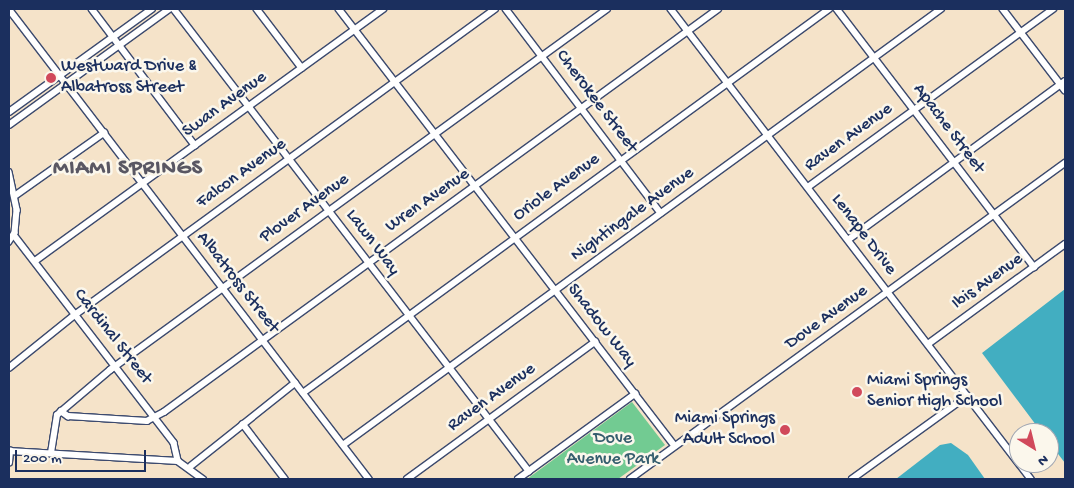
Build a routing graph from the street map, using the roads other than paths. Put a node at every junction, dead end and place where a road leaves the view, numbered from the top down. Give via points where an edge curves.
1 (9, 9) edge
2 (92, 9) edge
3 (152, 9) edge
4 (169, 9) edge
5 (174, 9) edge
6 (257, 9) edge
7 (339, 9) edge
8 (383, 9) edge
9 (495, 9) edge
10 (506, 9) edge
11 (607, 9) edge
12 (671, 9) edge
13 (718, 9) edge
14 (829, 9) edge
15 (837, 9) edge
16 (941, 9) edge
17 (1002, 9) edge
18 (1053, 9) edge
19 (355, 30) junction
20 (688, 31) junction
21 (1021, 33) junction
22 (113, 37) junction
23 (119, 45) junction
24 (542, 56) junction
25 (874, 57) junction
26 (302, 68) junction
27 (60, 75) junction
28 (395, 81) junction
29 (1063, 82) edge
30 (67, 83) junction
31 (728, 83) junction
32 (1065, 90) edge
33 (249, 106) junction
34 (582, 108) junction
35 (914, 110) junction
36 (9, 112) edge
37 (9, 125) edge
38 (104, 133) junction
39 (435, 133) junction
40 (768, 135) junction
41 (195, 145) junction
42 (289, 159) junction
43 (621, 160) junction
44 (954, 162) junction
45 (1065, 163) edge
46 (9, 172) edge
47 (144, 184) junction
48 (477, 186) junction
49 (808, 187) junction
50 (16, 195) junction
51 (328, 210) junction
52 (661, 213) junction
53 (994, 214) junction
54 (14, 235) junction
55 (182, 236) junction
56 (514, 237) junction
57 (848, 240) junction
58 (9, 242) edge
59 (1065, 244) edge
60 (35, 261) junction
61 (368, 262) junction
62 (1034, 267) junction
63 (223, 288) junction
64 (554, 290) junction
65 (887, 292) junction
66 (76, 314) junction
67 (408, 315) junction
68 (262, 340) junction
69 (595, 342) junction
70 (928, 344) junction
71 (115, 366) junction
72 (449, 367) junction
73 (9, 368) edge
74 (294, 384) junction
75 (303, 393) junction
76 (635, 394) junction
77 (968, 396) junction
78 (61, 411) junction
79 (155, 417) junction
80 (488, 420) junction
81 (243, 424) junction
82 (343, 445) junction
83 (675, 446) junction
84 (9, 451) edge
85 (51, 453) junction
86 (178, 461) junction
87 (9, 463) edge
88 (191, 466) junction
89 (529, 471) junction
90 (203, 479) edge
91 (285, 479) edge
92 (369, 479) edge
93 (407, 479) edge
94 (518, 479) edge
95 (630, 479) edge
96 (852, 479) edge
97 (1031, 479) edge

1 - 27 street, Albatross Street
2 - 22 street
3 - 22 street
4 - 23 street
5 - 33 street, Lawn Way
6 - 26 street
7 - 19 street, Shadow Way
8 - 19 street, Swan Avenue
9 - 28 street, Falcon Avenue
10 - 24 street, Cherokee Street
11 - 24 street, Plover Avenue
12 - 20 street, Lenape Drive
13 - 20 street, Wren Avenue
14 - 31 street, Oriole Avenue
15 - 25 street, Apache Street
16 - 25 street, Nightingale Avenue
17 - 21 street
18 - 21 street, Raven Avenue
19 - 26 street, Swan Avenue
19 - 28 street, Shadow Way
20 - 31 street, Lenape Drive
20 - 34 street, Wren Avenue
21 - 29 street
21 - 35 street, Raven Avenue
22 - 23 street
22 - 27 street
23 - 30 street
23 - 41 street
24 - 34 street, Cherokee Street
24 - 39 street, Plover Avenue
25 - 35 street, Apache Street
25 - 40 street, Nightingale Avenue
26 - 33 street, Swan Avenue
27 - 30 street, Albatross Street
27 - 36 street
28 - 39 street, Shadow Way
28 - 42 street, Falcon Avenue
29 - 32 street
29 - 44 street
30 - 37 street
30 - 38 street, Albatross Street
31 - 40 street, Lenape Drive
31 - 43 street, Oriole Avenue
33 - 41 street, Swan Avenue
33 - 42 street, Lawn Way
34 - 43 street, Cherokee Street
34 - 48 street, Wren Avenue
35 - 44 street, Apache Street
35 - 49 street, Raven Avenue
38 - 47 street, Albatross Street
38 - 50 street
39 - 48 street, Shadow Way
39 - 51 street, Plover Avenue
40 - 49 street, Lenape Drive
40 - 52 street, Nightingale Avenue
41 - 47 street, Swan Avenue
42 - 51 street, Lawn Way
42 - 55 street, Falcon Avenue
43 - 52 street, Cherokee Street
43 - 56 street, Oriole Avenue
44 - 53 street, Apache Street
44 - 57 street
45 - 53 street, Dove Avenue
46 - 50 street
47 - 55 street, Albatross Street
47 - 60 street, Swan Avenue
48 - 56 street, Shadow Way
48 - 61 street, Wren Avenue
49 - 57 street, Lenape Drive
50 - 54 street
51 - 61 street, Lawn Way
51 - 63 street, Plover Avenue
52 - 64 street, Nightingale Avenue
53 - 62 street, Apache Street
53 - 65 street, Dove Avenue
54 - 58 street
54 - 60 street, Cardinal Street
55 - 63 street, Albatross Street
55 - 66 street, Falcon Avenue
56 - 64 street, Shadow Way
56 - 67 street, Oriole Avenue
57 - 65 street, Lenape Drive
59 - 62 street, Ibis Avenue
60 - 66 street, Cardinal Street
61 - 67 street, Lawn Way
61 - 68 street, Wren Avenue
62 - 70 street, Ibis Avenue
63 - 68 street, Albatross Street
63 - 71 street, Plover Avenue
64 - 69 street, Shadow Way
64 - 72 street, Nightingale Avenue
65 - 70 street, Lenape Drive
65 - 83 street, Dove Avenue
66 - 71 street, Cardinal Street
66 - 73 street, Falcon Avenue
67 - 72 street, Lawn Way
67 - 75 street, Oriole Avenue
68 - 74 street, Albatross Street
68 - 79 street, Wren Avenue
69 - 76 street, Shadow Way
69 - 80 street, Raven Avenue
70 - 77 street, Lenape Drive
71 - 78 street, Plover Avenue
71 - 79 street, Cardinal Street
72 - 80 street, Lawn Way
72 - 82 street, Nightingale Avenue
74 - 75 street, Albatross Street
74 - 81 street
75 - 82 street, Albatross Street
76 - 83 street, Shadow Way
76 - 89 street
77 - 96 street
77 - 97 street, Lenape Drive
78 - 79 street via 68,416 137,420
78 - 85 street, Plover Avenue via 52,424
79 - 86 street, Cardinal Street via 176,446
80 - 89 street, Lawn Way
80 - 93 street, Raven Avenue
81 - 88 street
81 - 91 street
82 - 92 street, Albatross Street
83 - 95 street, Dove Avenue
84 - 85 street
84 - 87 street
85 - 86 street
86 - 88 street
88 - 90 street
89 - 94 street

